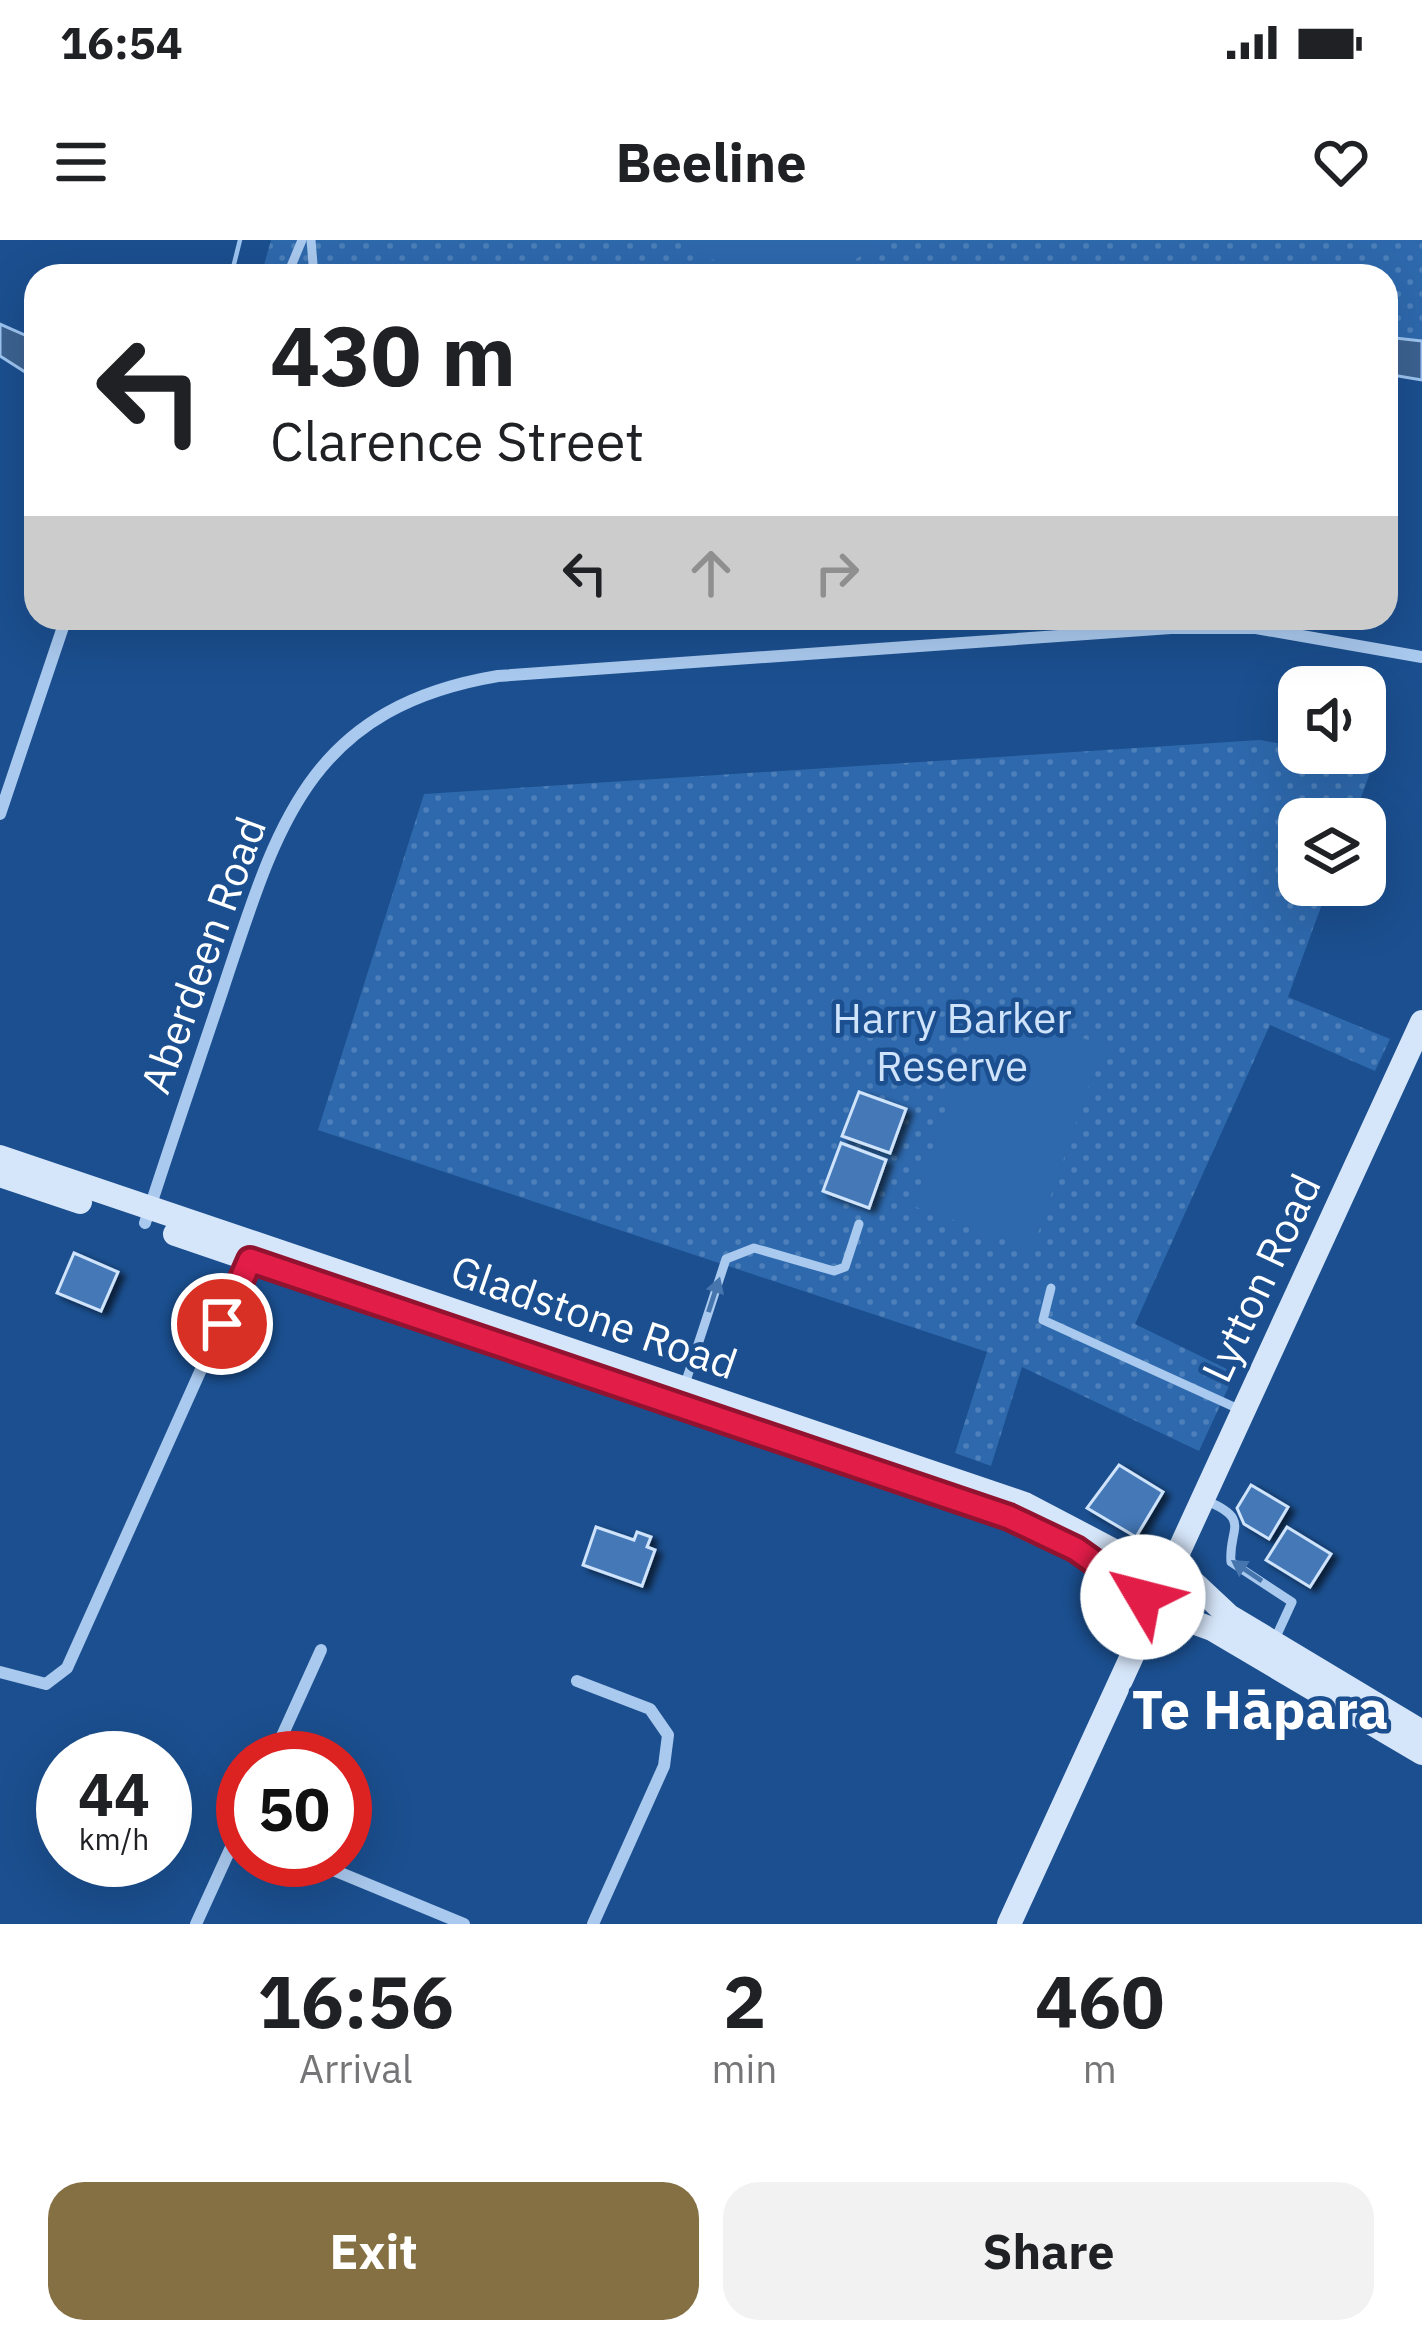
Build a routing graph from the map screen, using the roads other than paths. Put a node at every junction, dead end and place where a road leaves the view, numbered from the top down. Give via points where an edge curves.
1 (62, 630) edge
2 (1150, 630) edge
3 (1238, 630) edge
4 (1422, 657) edge
5 (0, 814) edge
6 (1422, 1022) edge
7 (1411, 1067) edge
8 (0, 1157) edge
9 (0, 1175) edge
10 (147, 1216) junction
11 (860, 1223) dead end
12 (253, 1252) junction
13 (1051, 1288) dead end
14 (681, 1397) junction
15 (1243, 1412) junction
16 (1203, 1499) junction
17 (1172, 1570) junction
18 (1156, 1605) junction
19 (1272, 1644) junction
20 (321, 1650) dead end
21 (0, 1672) edge
22 (577, 1681) dead end
23 (284, 1731) edge
24 (1422, 1732) edge
25 (1422, 1753) edge
26 (216, 1882) edge
27 (372, 1886) edge
28 (196, 1924) edge
29 (464, 1924) edge
30 (593, 1924) edge
31 (1009, 1924) edge

1 - 5 street
2 - 10 street, Aberdeen Road via 498,676 411,700 341,746 285,817
3 - 4 street, Aberdeen Road
6 - 7 main road, Lytton Road
7 - 15 main road, Lytton Road
8 - 10 main road, Gladstone Road
9 - 10 main road, Gladstone Road
10 - 12 main road, Gladstone Road
14 -> 11 lane via 726,1258 754,1248 834,1271 845,1267
12 - 14 main road, Gladstone Road
12 - 21 street via 67,1668 54,1682
13 - 15 lane via 1043,1320
14 - 17 main road, Gladstone Road via 1025,1504 1122,1555
14 - 18 main road, Gladstone Road via 1009,1517 1076,1549
15 - 16 main road, Lytton Road
16 - 17 main road, Lytton Road
19 -> 16 lane via 1292,1602 1231,1562 1236,1524 1228,1510
17 - 18 main road via 1144,1578
17 - 18 main road via 1186,1598
17 - 19 main road, Gladstone Road
18 - 25 main road, Gladstone Road
18 - 31 main road
19 - 24 main road, Gladstone Road
20 - 23 street
22 - 30 street via 650,1709 668,1736 664,1766
26 - 28 street
27 - 29 street

